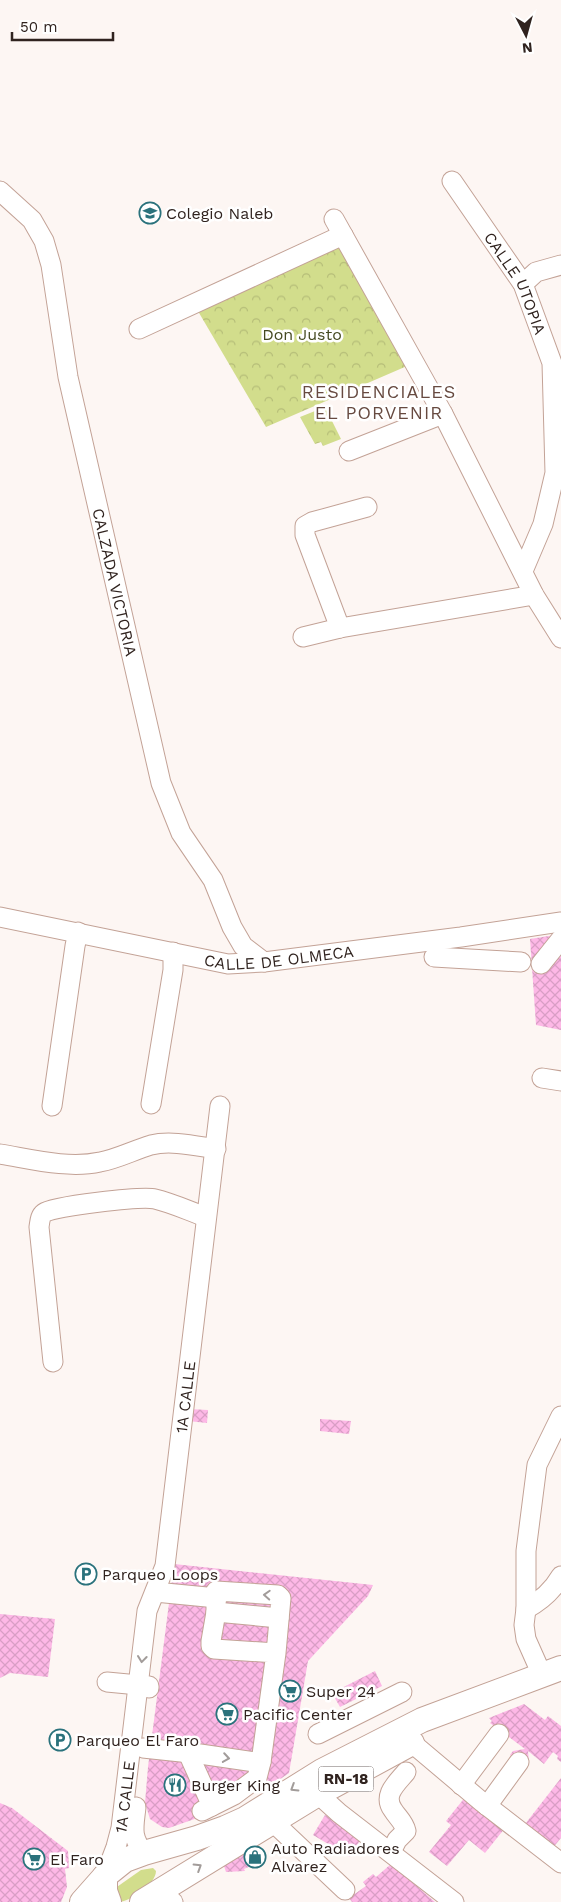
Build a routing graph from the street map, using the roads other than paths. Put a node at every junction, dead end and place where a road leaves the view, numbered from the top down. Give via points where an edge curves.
1 (452, 181) dead end
2 (0, 192) edge
3 (334, 219) dead end
4 (343, 235) junction
5 (561, 264) edge
6 (523, 284) junction
7 (139, 329) dead end
8 (443, 414) junction
9 (349, 451) dead end
10 (367, 507) dead end
11 (523, 571) junction
12 (534, 595) junction
13 (340, 628) junction
14 (303, 636) dead end
15 (561, 638) edge
16 (0, 917) edge
17 (561, 922) edge
18 (460, 937) junction
19 (77, 939) junction
20 (561, 939) edge
21 (434, 957) dead end
22 (463, 959) junction
23 (173, 961) junction
24 (264, 962) junction
25 (521, 962) dead end
26 (541, 964) dead end
27 (542, 1078) dead end
28 (561, 1080) edge
29 (151, 1104) dead end
30 (52, 1106) dead end
31 (220, 1106) dead end
32 (216, 1149) junction
33 (0, 1154) edge
34 (206, 1217) junction
35 (53, 1362) dead end
36 (561, 1416) edge
37 (561, 1576) edge
38 (156, 1588) junction
39 (216, 1600) junction
40 (526, 1609) junction
41 (276, 1653) junction
42 (555, 1674) edge
43 (107, 1682) dead end
44 (144, 1685) junction
45 (402, 1692) dead end
46 (318, 1734) dead end
47 (499, 1734) dead end
48 (410, 1735) junction
49 (143, 1748) junction
50 (188, 1753) junction
51 (261, 1762) junction
52 (518, 1762) dead end
53 (406, 1772) dead end
54 (462, 1785) junction
55 (318, 1794) junction
56 (487, 1806) junction
57 (272, 1821) junction
58 (391, 1852) junction
59 (144, 1853) junction
60 (561, 1862) edge
61 (104, 1876) junction
62 (345, 1890) dead end
63 (160, 1896) edge
64 (82, 1902) edge
65 (109, 1902) edge
66 (454, 1902) edge

1 - 6 street, CALLE UTOPIA
2 - 24 street, CALZADA VICTORIA via 32,220 44,240 51,265 68,377 160,783 181,834 213,880 243,946
3 - 4 street
4 - 7 street
4 - 8 street
5 - 6 street via 536,272
6 - 11 street, CALLE UTOPIA via 552,363 555,473 543,524
8 - 9 street
8 - 11 street
10 - 13 street via 305,526 305,535
11 - 12 street
12 - 13 street
12 - 15 street
13 - 14 street
16 - 19 street, CALLE DE OLMECA
17 - 18 street, CALLE DE OLMECA
18 - 22 street
18 - 24 street, CALLE DE OLMECA
19 - 23 street, CALLE DE OLMECA
19 - 30 street
20 - 26 street
21 - 22 street
22 - 25 street
23 - 24 street, CALLE DE OLMECA
23 - 29 street
27 - 28 street
31 - 32 street, 1A CALLE
32 - 33 street via 165,1143 86,1163
32 - 34 street, 1A CALLE
34 - 35 street via 154,1199 107,1202 45,1212 40,1217 39,1227
34 - 38 street, 1A CALLE via 165,1566
36 - 40 street via 537,1465 526,1551
37 - 40 street via 555,1587
38 - 39 street
38 -> 44 street, 1A CALLE via 147,1611
39 - 41 street via 279,1618
39 - 41 street via 210,1641 214,1649
40 - 42 street via 526,1639
41 - 51 street
42 - 48 main road, RN-18 via 422,1720
43 - 44 street
44 - 49 street, 1A CALLE
44 - 61 street, 1A CALLE via 121,1828
45 - 46 street
47 - 54 street
48 - 54 street
48 - 55 main road via 320,1783
48 -> 59 main road, RN-18 via 322,1771 245,1819 211,1834
49 - 50 street
49 - 59 street, 1A CALLE via 133,1831 136,1844
50 -> 51 street
50 - 51 street via 207,1809 257,1778
52 - 56 street
53 - 58 street via 391,1789 389,1800 392,1810 406,1830
54 - 56 street
55 - 57 main road, RN-18
55 - 58 street
56 - 60 street
57 - 62 street
63 -> 57 main road, RN-18
58 - 66 street
59 - 61 main road, RN-18 via 125,1860
59 - 63 main road via 157,1857 166,1865 168,1876
61 - 64 main road, RN-18
61 - 65 main road

